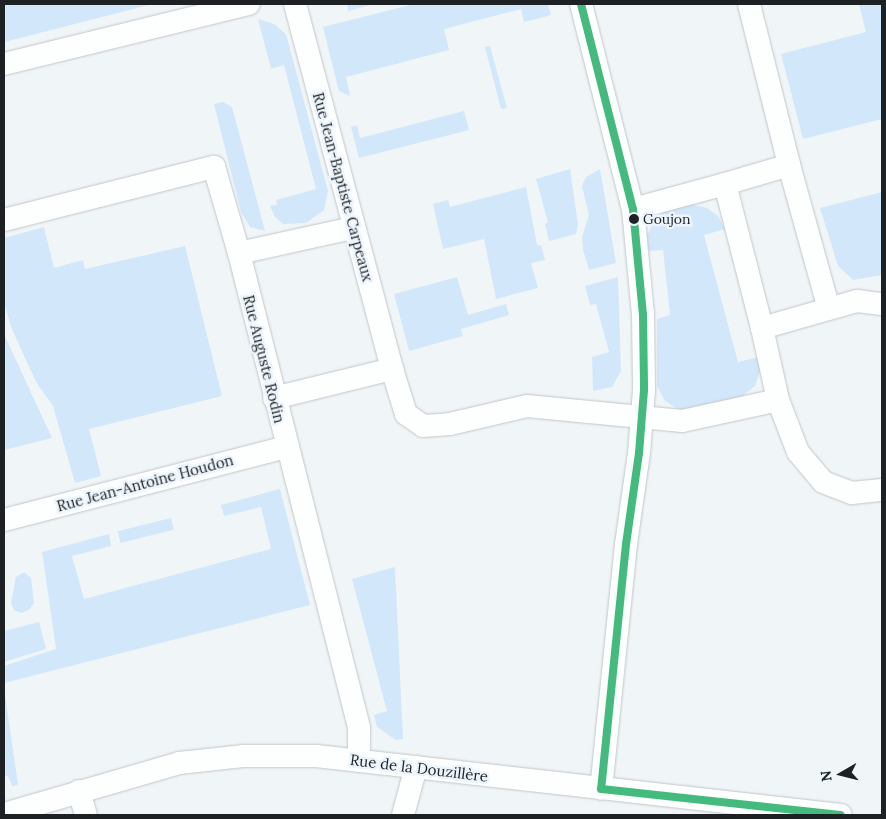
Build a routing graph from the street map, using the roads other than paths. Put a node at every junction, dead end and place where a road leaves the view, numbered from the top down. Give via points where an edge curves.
1 (249, 4) edge
2 (295, 4) edge
3 (581, 4) edge
4 (749, 4) edge
5 (4, 64) edge
6 (789, 165) junction
7 (725, 184) junction
8 (633, 208) junction
9 (4, 220) edge
10 (353, 228) junction
11 (239, 253) junction
12 (882, 304) edge
13 (829, 309) junction
14 (762, 328) junction
15 (392, 369) junction
16 (274, 398) junction
17 (778, 400) junction
18 (642, 419) junction
19 (286, 447) junction
20 (882, 490) edge
21 (4, 520) edge
22 (359, 761) junction
23 (416, 767) junction
24 (601, 789) junction
25 (79, 791) junction
26 (4, 814) edge
27 (86, 815) edge
28 (403, 815) edge
29 (840, 815) edge

1 - 5 street
2 - 10 street, Rue Jean-Baptiste Carpeaux
3 - 8 street
4 - 6 street
6 - 7 street
6 - 13 street
7 - 8 street
7 - 14 street
8 - 18 street via 642,294
9 - 11 street, Rue Auguste Rodin via 214,167
10 - 11 street
10 - 15 street, Rue Jean-Baptiste Carpeaux
11 - 16 street, Rue Auguste Rodin
12 - 13 street via 857,301
13 - 14 street
14 - 17 street
15 - 16 street
15 - 18 street, Rue Jean-Baptiste Carpeaux via 406,414 414,423 423,426 450,424 527,406
16 - 19 street, Rue Auguste Rodin
17 - 18 street, Rue Jean-Baptiste Carpeaux via 706,418 682,421
17 - 20 street via 798,452 823,482 852,493
18 - 24 street
19 - 21 street, Rue Jean-Antoine Houdon
19 - 22 street, Rue Auguste Rodin via 359,728
22 - 23 street, Rue de la Douzillère
22 - 25 street, Rue de la Douzillère via 316,756 244,756 188,762
23 - 24 street, Rue de la Douzillère
23 - 28 street
24 - 29 street, Rue de la Douzillère
25 - 26 street, Rue de la Douzillère
25 - 27 street

